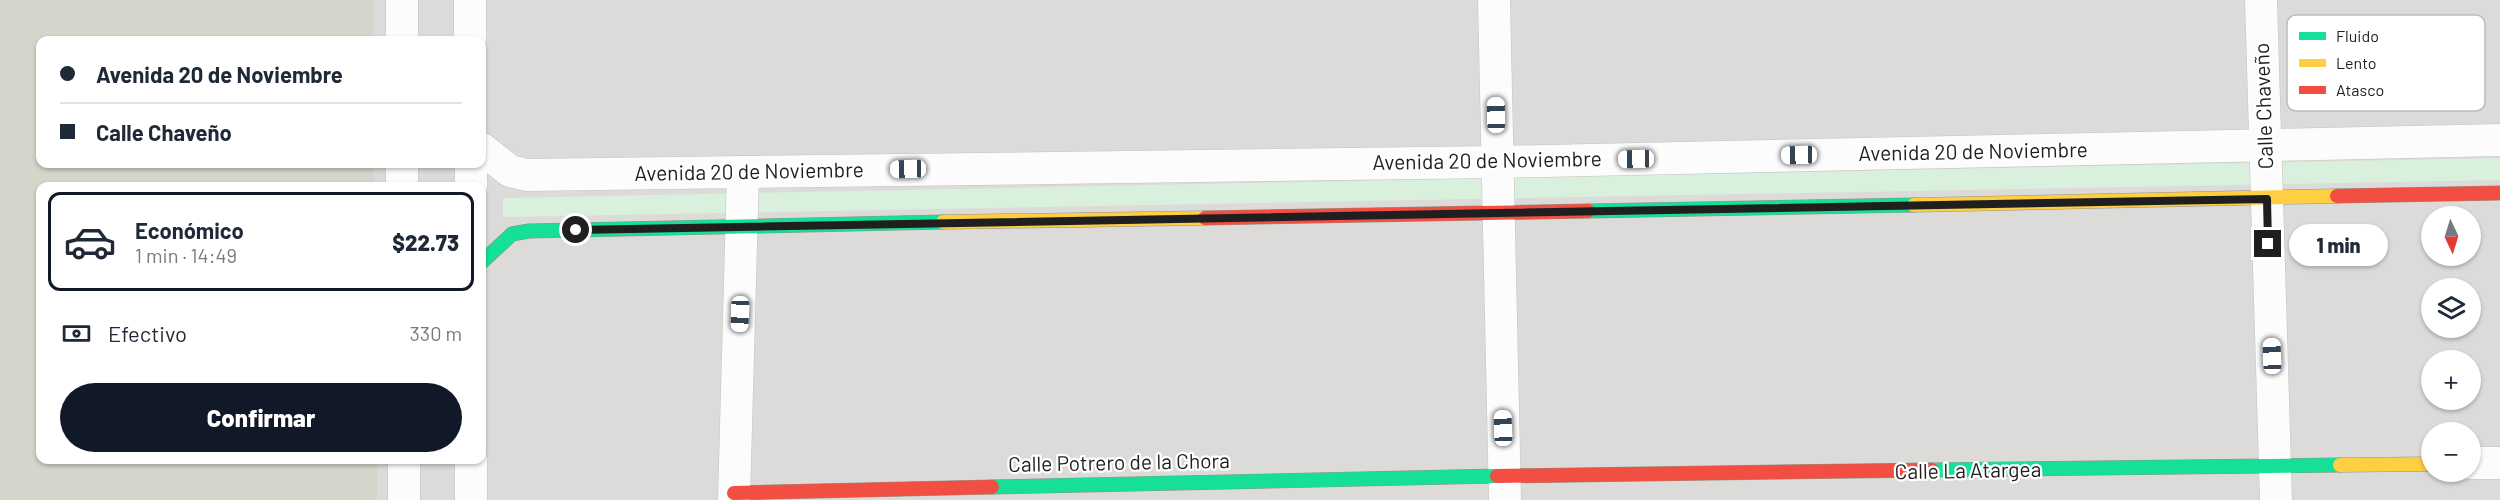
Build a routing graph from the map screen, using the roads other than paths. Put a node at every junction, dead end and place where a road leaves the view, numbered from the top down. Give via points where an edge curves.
1 (402, 0) edge
2 (470, 0) edge
3 (1494, 0) edge
4 (2261, 0) edge
5 (402, 36) edge
6 (470, 36) edge
7 (2500, 140) edge
8 (2265, 145) junction
9 (486, 152) edge
10 (1497, 162) junction
11 (743, 171) junction
12 (2500, 193) edge
13 (2267, 199) junction
14 (1497, 213) junction
15 (742, 225) junction
16 (486, 258) edge
17 (2481, 463) edge
18 (2500, 463) edge
19 (404, 464) edge
20 (471, 464) edge
21 (2421, 464) edge
22 (2276, 468) junction
23 (1505, 488) edge
24 (734, 496) edge
25 (405, 500) edge
26 (471, 500) edge
27 (2276, 500) edge

1 - 5 street
2 - 6 street
3 - 10 street
4 - 8 street, Calle Chaveño
7 - 8 street, Avenida 20 de Noviembre
8 - 10 street, Avenida 20 de Noviembre
8 - 13 street, Calle Chaveño
9 - 11 street, Avenida 20 de Noviembre via 510,171 527,175
10 - 11 street, Avenida 20 de Noviembre
10 - 14 street
11 - 15 street
12 - 13 street
13 - 14 street
13 - 22 street, Calle Chaveño
14 - 15 street
14 - 23 street
15 - 16 street via 529,231 512,234
15 - 24 street
17 - 18 street
19 - 25 street
20 - 26 street
21 - 22 street, Calle La Atargea
22 - 23 street, Calle La Atargea
22 - 27 street, Calle Chaveño
23 - 24 street, Calle Potrero de la Chora

